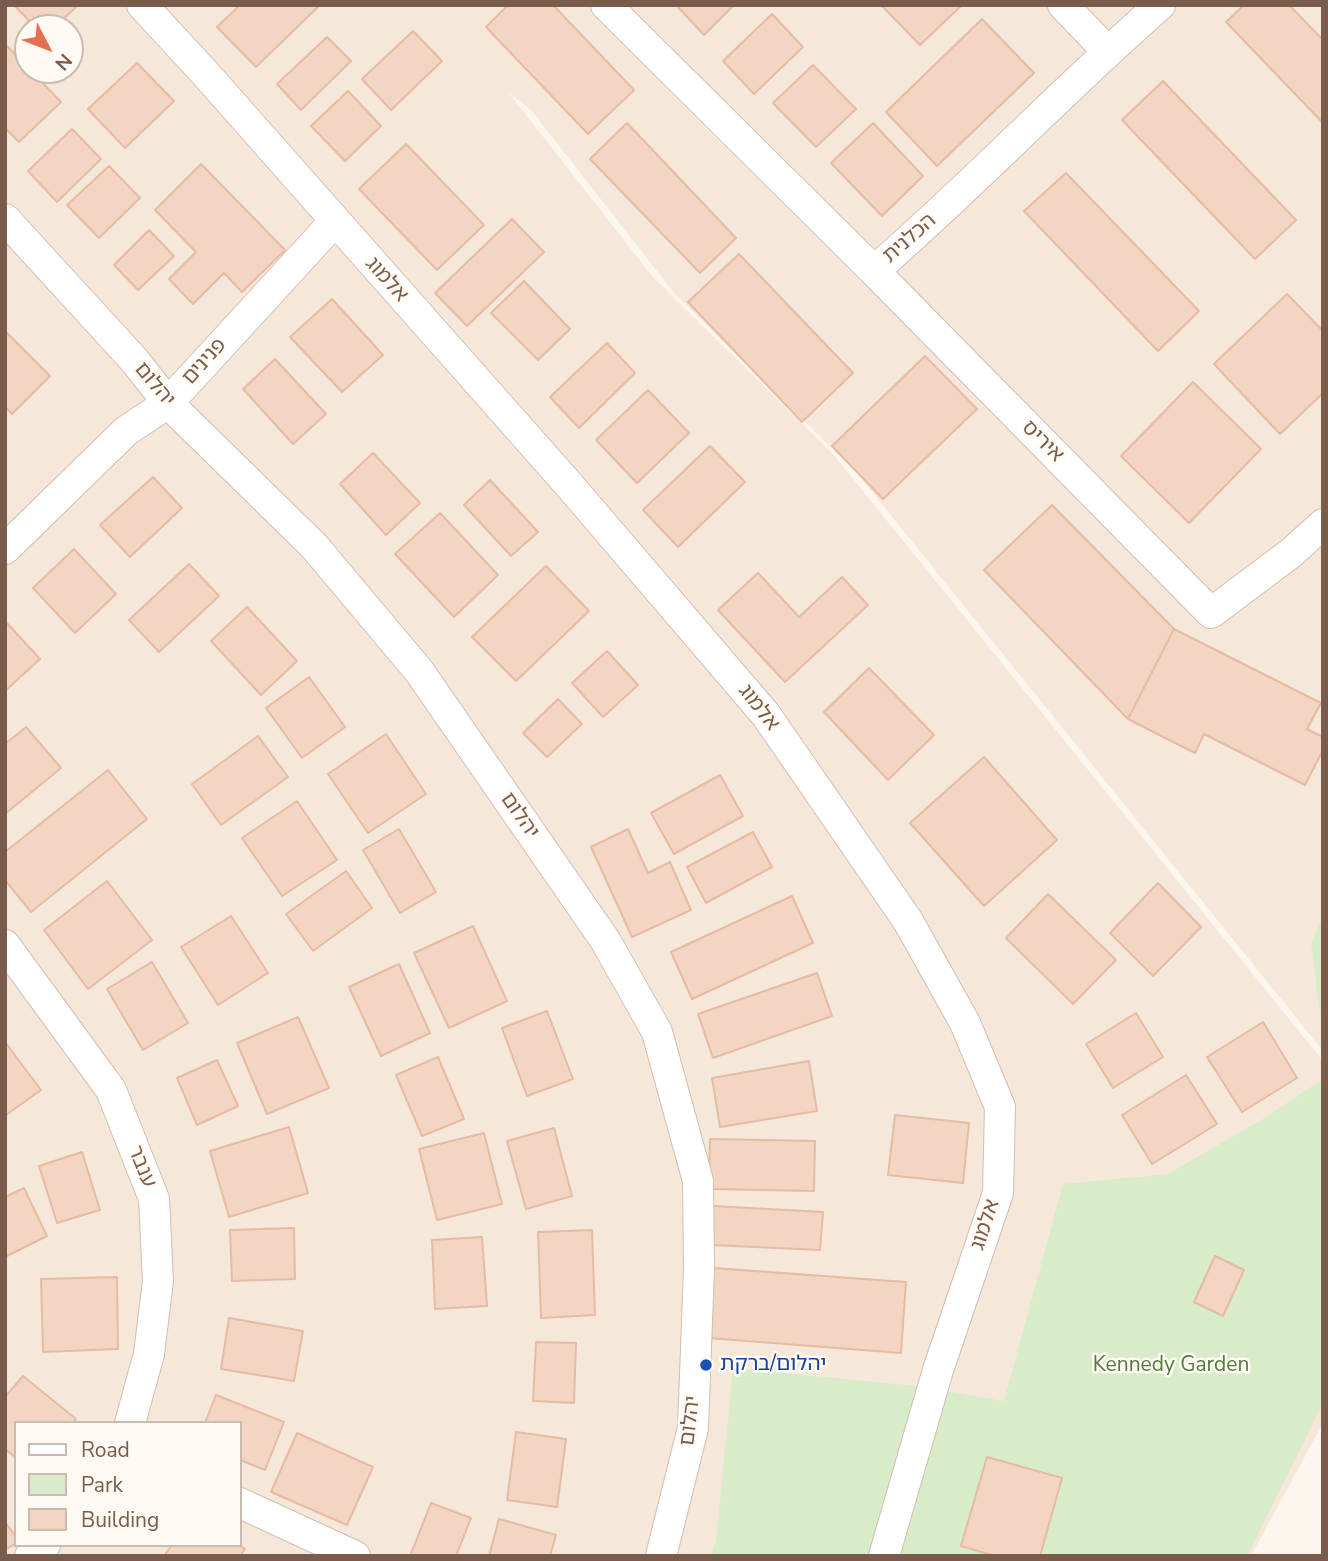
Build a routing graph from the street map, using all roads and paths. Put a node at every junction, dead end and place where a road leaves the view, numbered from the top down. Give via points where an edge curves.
1 (142, 5) edge
2 (606, 5) edge
3 (1063, 5) edge
4 (1160, 5) edge
5 (1107, 51) junction
6 (5, 219) edge
7 (334, 222) junction
8 (874, 271) junction
9 (167, 403) junction
10 (1323, 524) edge
11 (5, 549) edge
12 (5, 945) edge
13 (131, 1421) edge
14 (242, 1504) edge
15 (355, 1556) edge
16 (661, 1556) edge
17 (884, 1556) edge

1 - 7 street, אלמוג
2 - 8 street, הכלנית
3 - 5 street
4 - 5 street, הכלנית
5 - 8 street, הכלנית
6 - 9 street, יהלום via 135,361
7 - 9 street, פנינים
7 - 17 street, אלמוג via 766,715 908,921 965,1023 1000,1107 998,1193 938,1370
8 - 10 street, איריס via 1211,613
9 - 11 street, פנינים via 125,431
9 - 16 street, יהלום via 314,546 419,671 605,940 657,1032 698,1181 699,1268 693,1428
12 - 13 street, ענבר via 111,1090 154,1199 158,1281 149,1354
14 - 15 street

